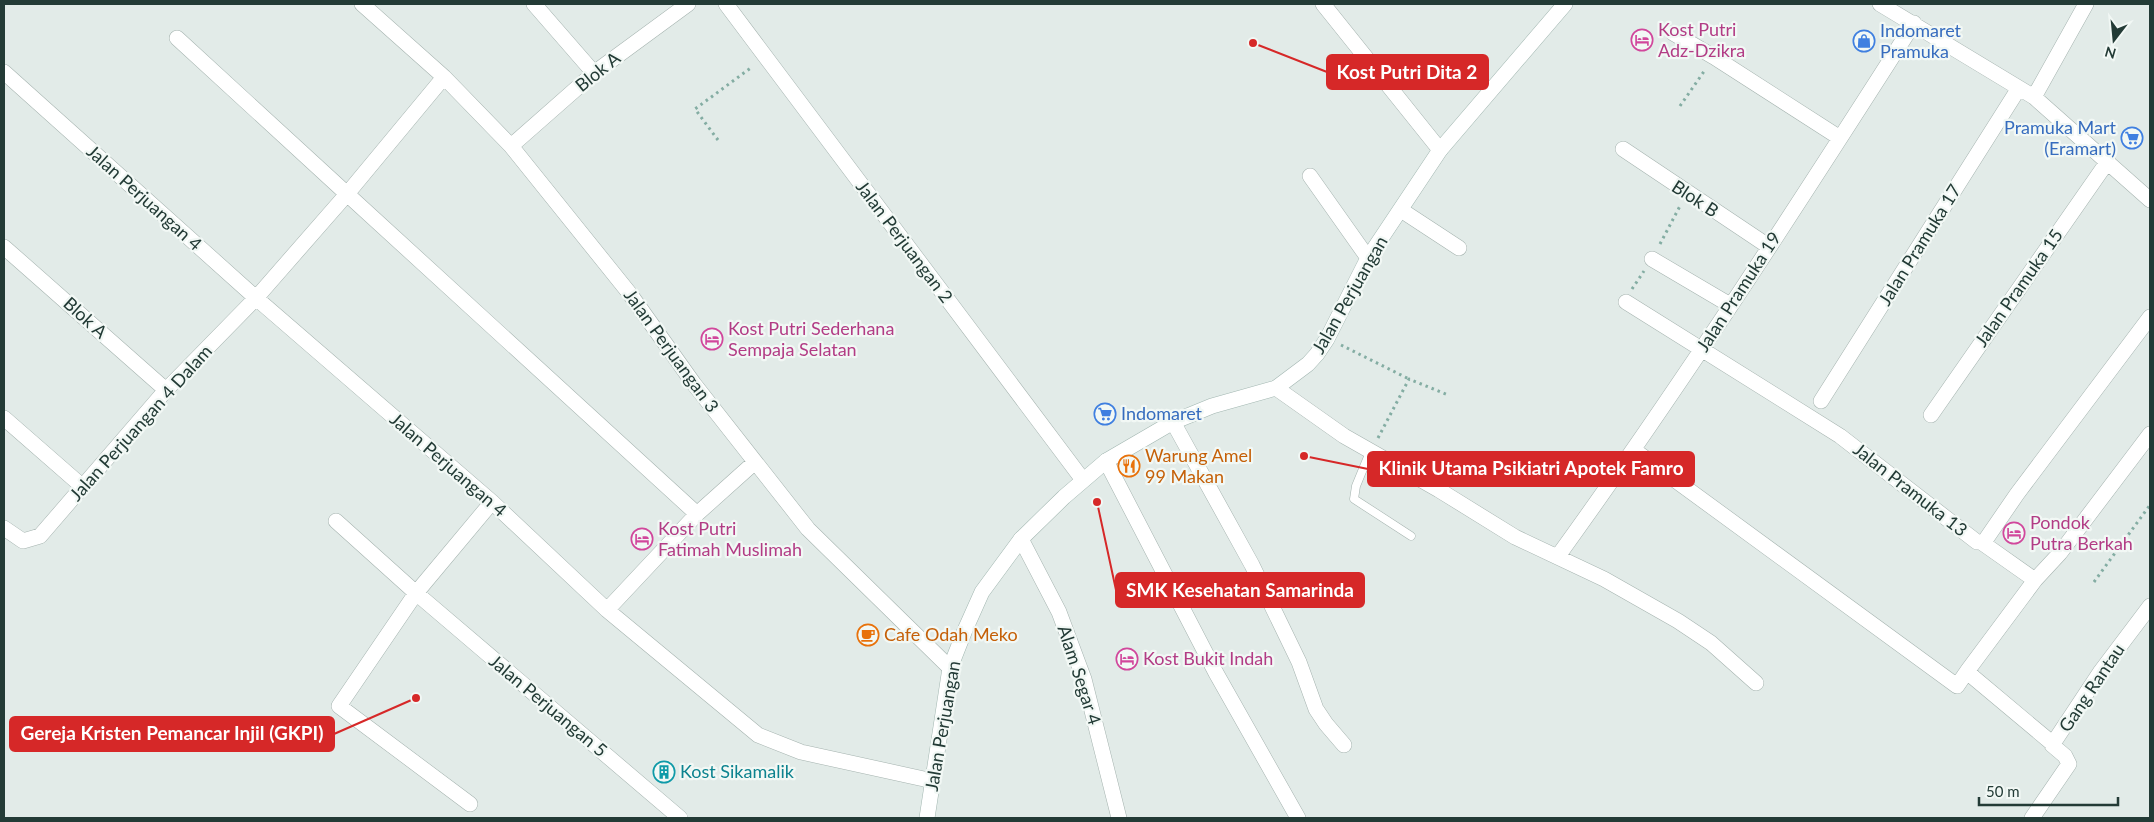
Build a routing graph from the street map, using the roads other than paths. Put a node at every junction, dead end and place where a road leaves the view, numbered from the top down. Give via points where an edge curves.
1 (362, 4) edge
2 (534, 4) edge
3 (688, 4) edge
4 (726, 4) edge
5 (1323, 4) edge
6 (1565, 4) edge
7 (1880, 4) edge
8 (2086, 4) edge
9 (1914, 23) junction
10 (1673, 33) dead end
11 (177, 38) dead end
12 (4, 72) edge
13 (594, 72) junction
14 (444, 78) junction
15 (2019, 88) junction
16 (2034, 97) junction
17 (1840, 138) junction
18 (511, 146) junction
19 (1440, 150) junction
20 (1623, 150) dead end
21 (2108, 161) junction
22 (1310, 176) dead end
23 (347, 194) junction
24 (2150, 200) edge
25 (1401, 210) junction
26 (1768, 246) junction
27 (4, 247) edge
28 (1459, 248) dead end
29 (1368, 258) junction
30 (1652, 259) dead end
31 (256, 298) junction
32 (1626, 302) dead end
33 (1730, 305) junction
34 (2150, 317) edge
35 (1702, 348) junction
36 (1276, 388) junction
37 (166, 390) junction
38 (1821, 402) dead end
39 (1931, 415) dead end
40 (4, 418) edge
41 (1173, 422) junction
42 (2150, 434) edge
43 (1634, 450) junction
44 (1370, 452) junction
45 (1106, 461) junction
46 (755, 462) junction
47 (1083, 480) junction
48 (83, 487) junction
49 (492, 502) junction
50 (697, 514) junction
51 (336, 521) dead end
52 (4, 528) edge
53 (1410, 536) dead end
54 (1021, 539) junction
55 (1981, 542) junction
56 (1558, 556) junction
57 (2035, 580) junction
58 (416, 593) junction
59 (2150, 606) edge
60 (607, 610) junction
61 (950, 668) junction
62 (1968, 670) junction
63 (1756, 683) dead end
64 (2053, 744) junction
65 (1344, 745) dead end
66 (933, 781) junction
67 (470, 804) dead end
68 (680, 818) edge
69 (927, 818) edge
70 (1119, 818) edge
71 (1298, 818) edge
72 (2032, 818) edge

1 - 14 street, Jalan Perjuangan 3
2 - 13 street
3 - 13 street, Blok A
4 - 47 street, Jalan Perjuangan 2
5 - 19 street
6 - 19 street, Jalan Perjuangan
7 - 9 street
8 - 16 street
9 - 15 street
9 - 17 street, Jalan Pramuka 19
10 - 17 street
11 - 23 street
12 - 31 street, Jalan Perjuangan 4
13 - 18 street, Blok A
14 - 18 street, Jalan Perjuangan 3
14 - 23 street, Jalan Perjuangan 4 Dalam
15 - 16 street
15 - 38 street, Jalan Pramuka 17
16 - 21 street
17 - 26 street, Jalan Pramuka 19
18 - 46 street, Jalan Perjuangan 3 via 630,294
19 - 25 street, Jalan Perjuangan
20 - 26 street, Blok B
21 - 24 street
21 - 39 street, Jalan Pramuka 15
22 - 29 street
23 - 31 street, Jalan Perjuangan 4 Dalam
23 - 50 street
25 - 28 street
25 - 29 street, Jalan Perjuangan
26 - 33 street, Jalan Pramuka 19
27 - 37 street, Blok A
29 - 36 street, Jalan Perjuangan via 1317,354
30 - 33 street
31 - 37 street, Jalan Perjuangan 4 Dalam
31 - 49 street, Jalan Perjuangan 4
32 - 35 street, Jalan Pramuka 13
33 - 35 street, Jalan Pramuka 19
34 - 55 street, Jalan Pramuka 13
35 - 43 street, Jalan Pramuka 19
35 - 55 street, Jalan Pramuka 13 via 1840,436
36 - 41 street, Jalan Perjuangan via 1212,406
36 - 44 street
37 - 48 street, Jalan Perjuangan 4 Dalam
40 - 48 street
41 - 45 street, Jalan Perjuangan
41 - 65 street via 1252,565 1298,662 1316,709
42 - 57 street via 2060,553
43 - 56 street, Jalan Pramuka 19
43 - 62 street via 1956,686
44 - 53 lane via 1354,499
44 - 56 street via 1515,537
45 - 47 street, Jalan Perjuangan
45 - 71 street via 1216,673
46 - 50 street
46 - 61 street, Jalan Perjuangan 3 via 808,529
47 - 54 street, Jalan Perjuangan
48 - 52 street, Jalan Perjuangan 4 Dalam via 40,536 23,541
49 - 58 street
49 - 60 street, Jalan Perjuangan 4
50 - 60 street
51 - 58 street, Jalan Perjuangan 5
54 - 61 street, Jalan Perjuangan via 982,592
54 - 70 street, Alam Segar 4 via 1059,612 1084,680
55 - 57 street
56 - 63 street via 1678,621 1711,643
57 - 62 street
58 - 67 street via 340,706
58 - 68 street, Jalan Perjuangan 5
59 - 64 street, Gang Rantau via 2101,671
60 - 66 street, Jalan Perjuangan 4 via 758,735 801,752
61 - 66 street, Jalan Perjuangan
62 - 64 street
64 - 72 street, Gang Rantau via 2069,764
66 - 69 street, Jalan Perjuangan

